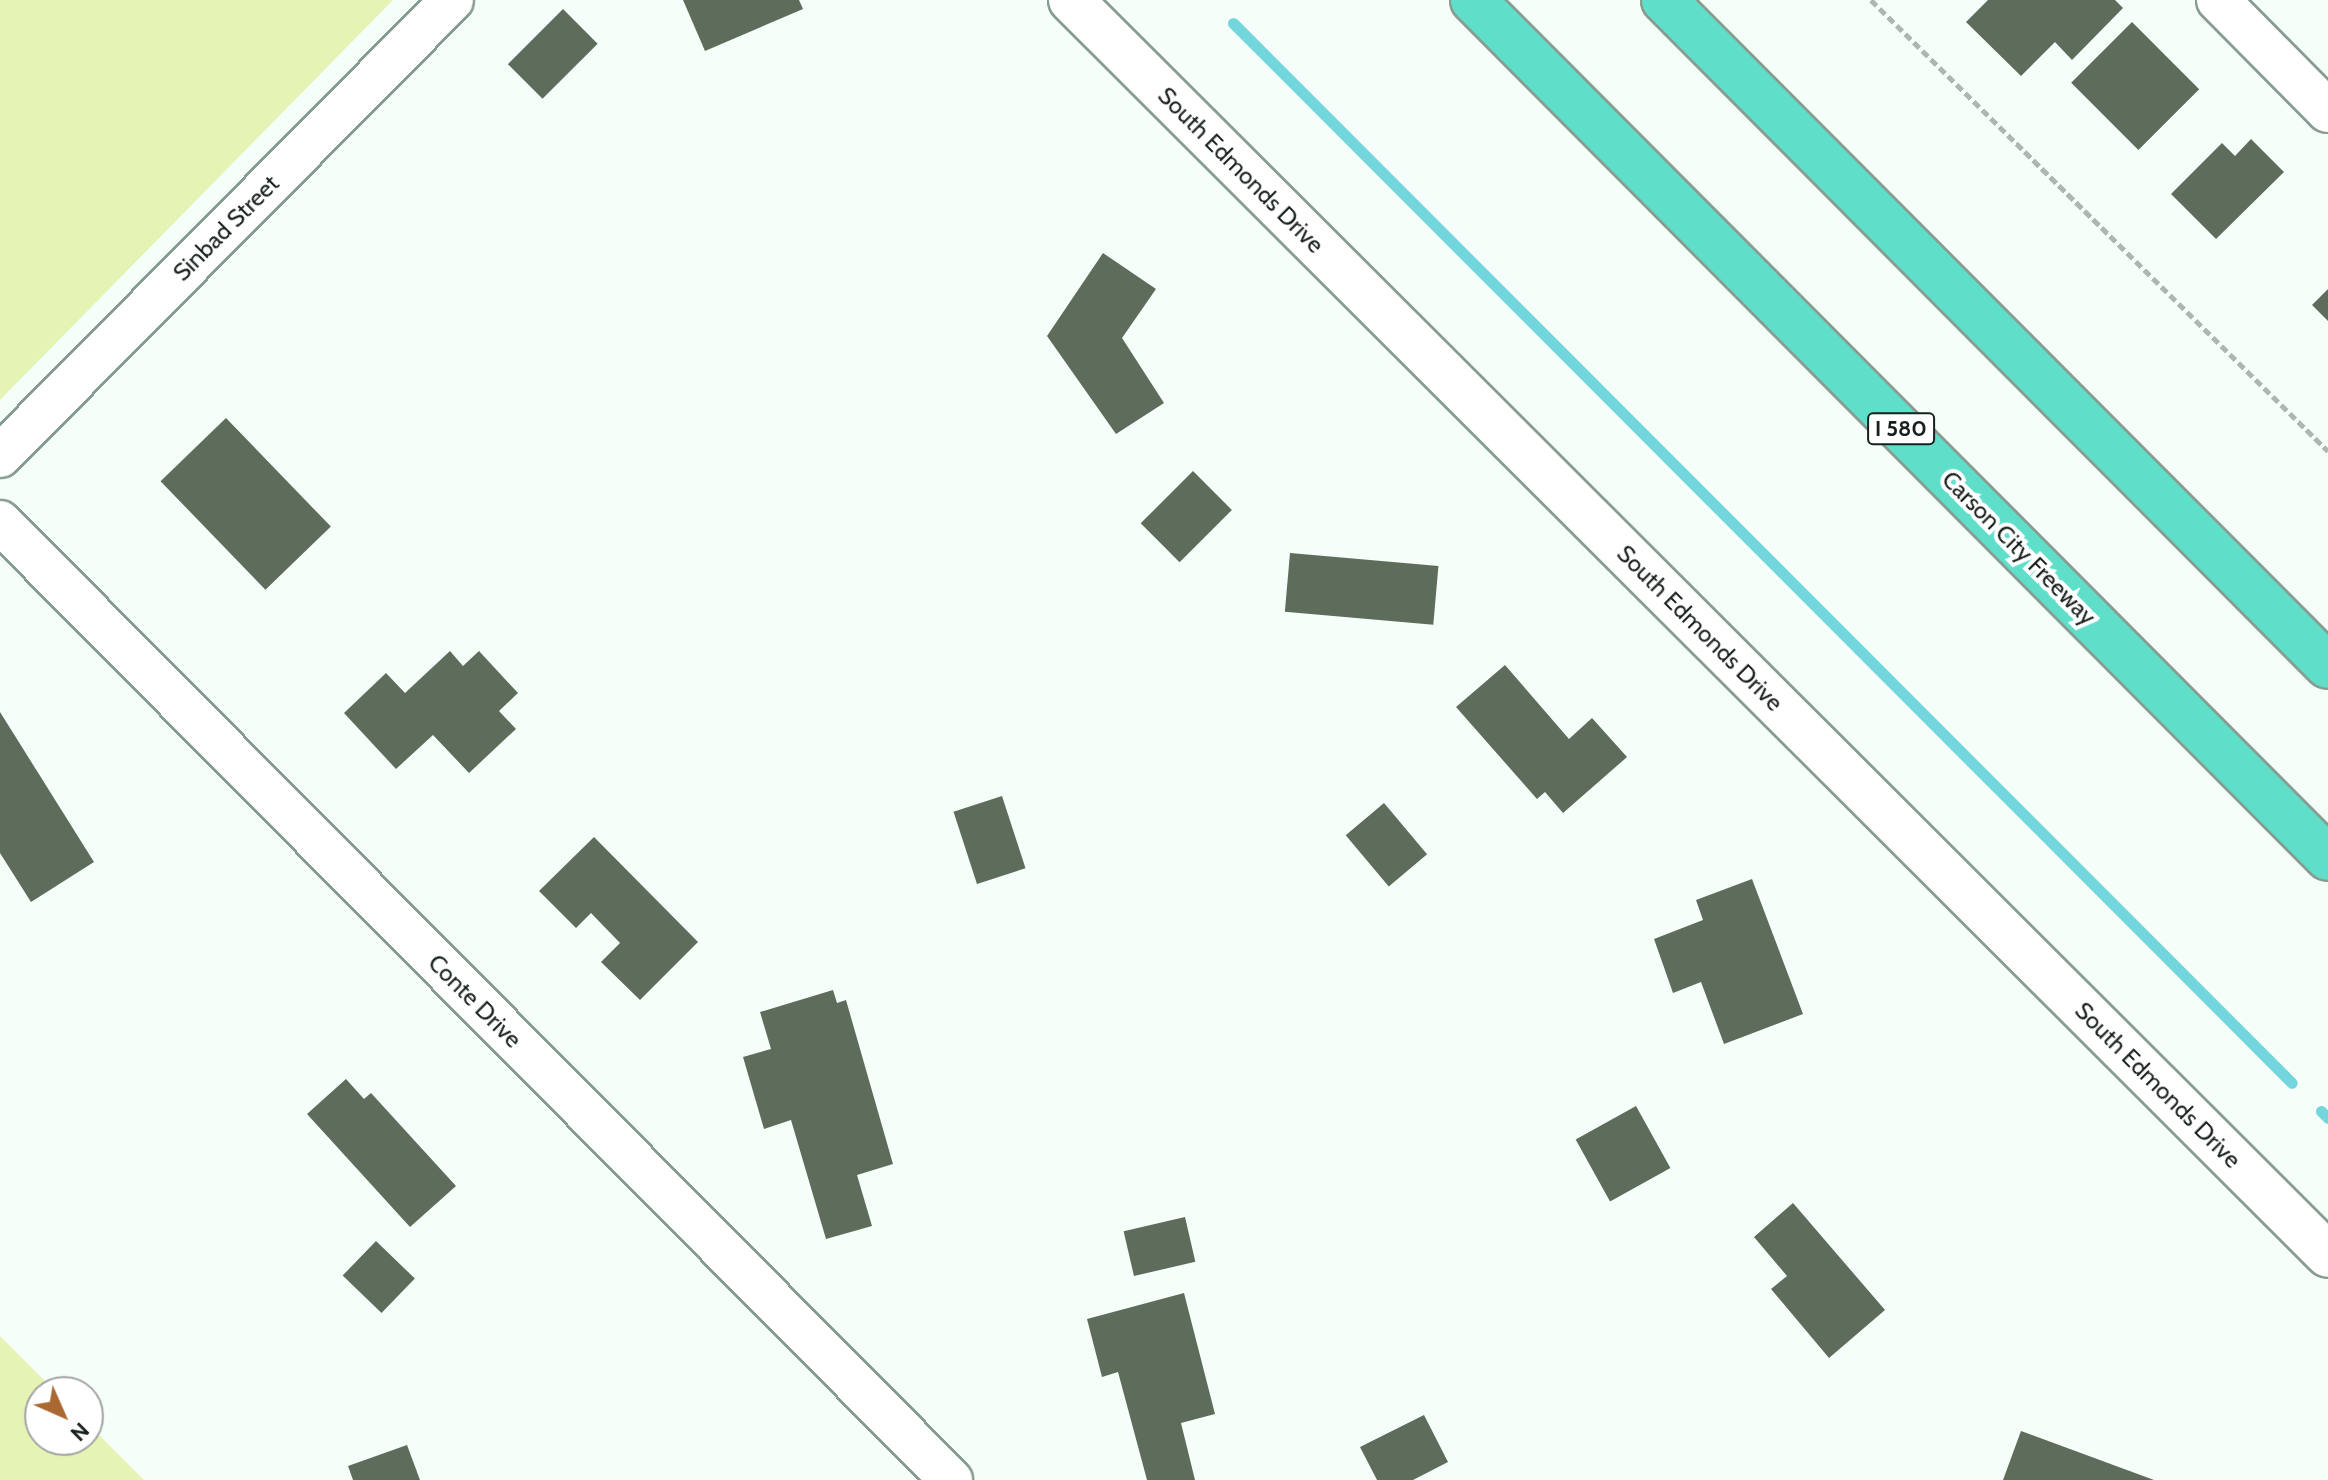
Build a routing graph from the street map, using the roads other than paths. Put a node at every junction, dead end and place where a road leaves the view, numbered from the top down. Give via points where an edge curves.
1 (452, 0) edge
2 (1071, 0) edge
3 (1473, 0) edge
4 (1664, 0) edge
5 (2218, 0) edge
6 (2328, 111) edge
7 (0, 456) edge
8 (0, 522) edge
9 (2328, 666) edge
10 (2328, 858) edge
11 (2328, 1255) edge
12 (951, 1480) edge

1 - 7 street, Sinbad Street
2 - 11 street, South Edmonds Drive
3 - 10 highway, Carson City Freeway / I 580
4 - 9 highway
5 - 6 street
8 - 12 street, Conte Drive

